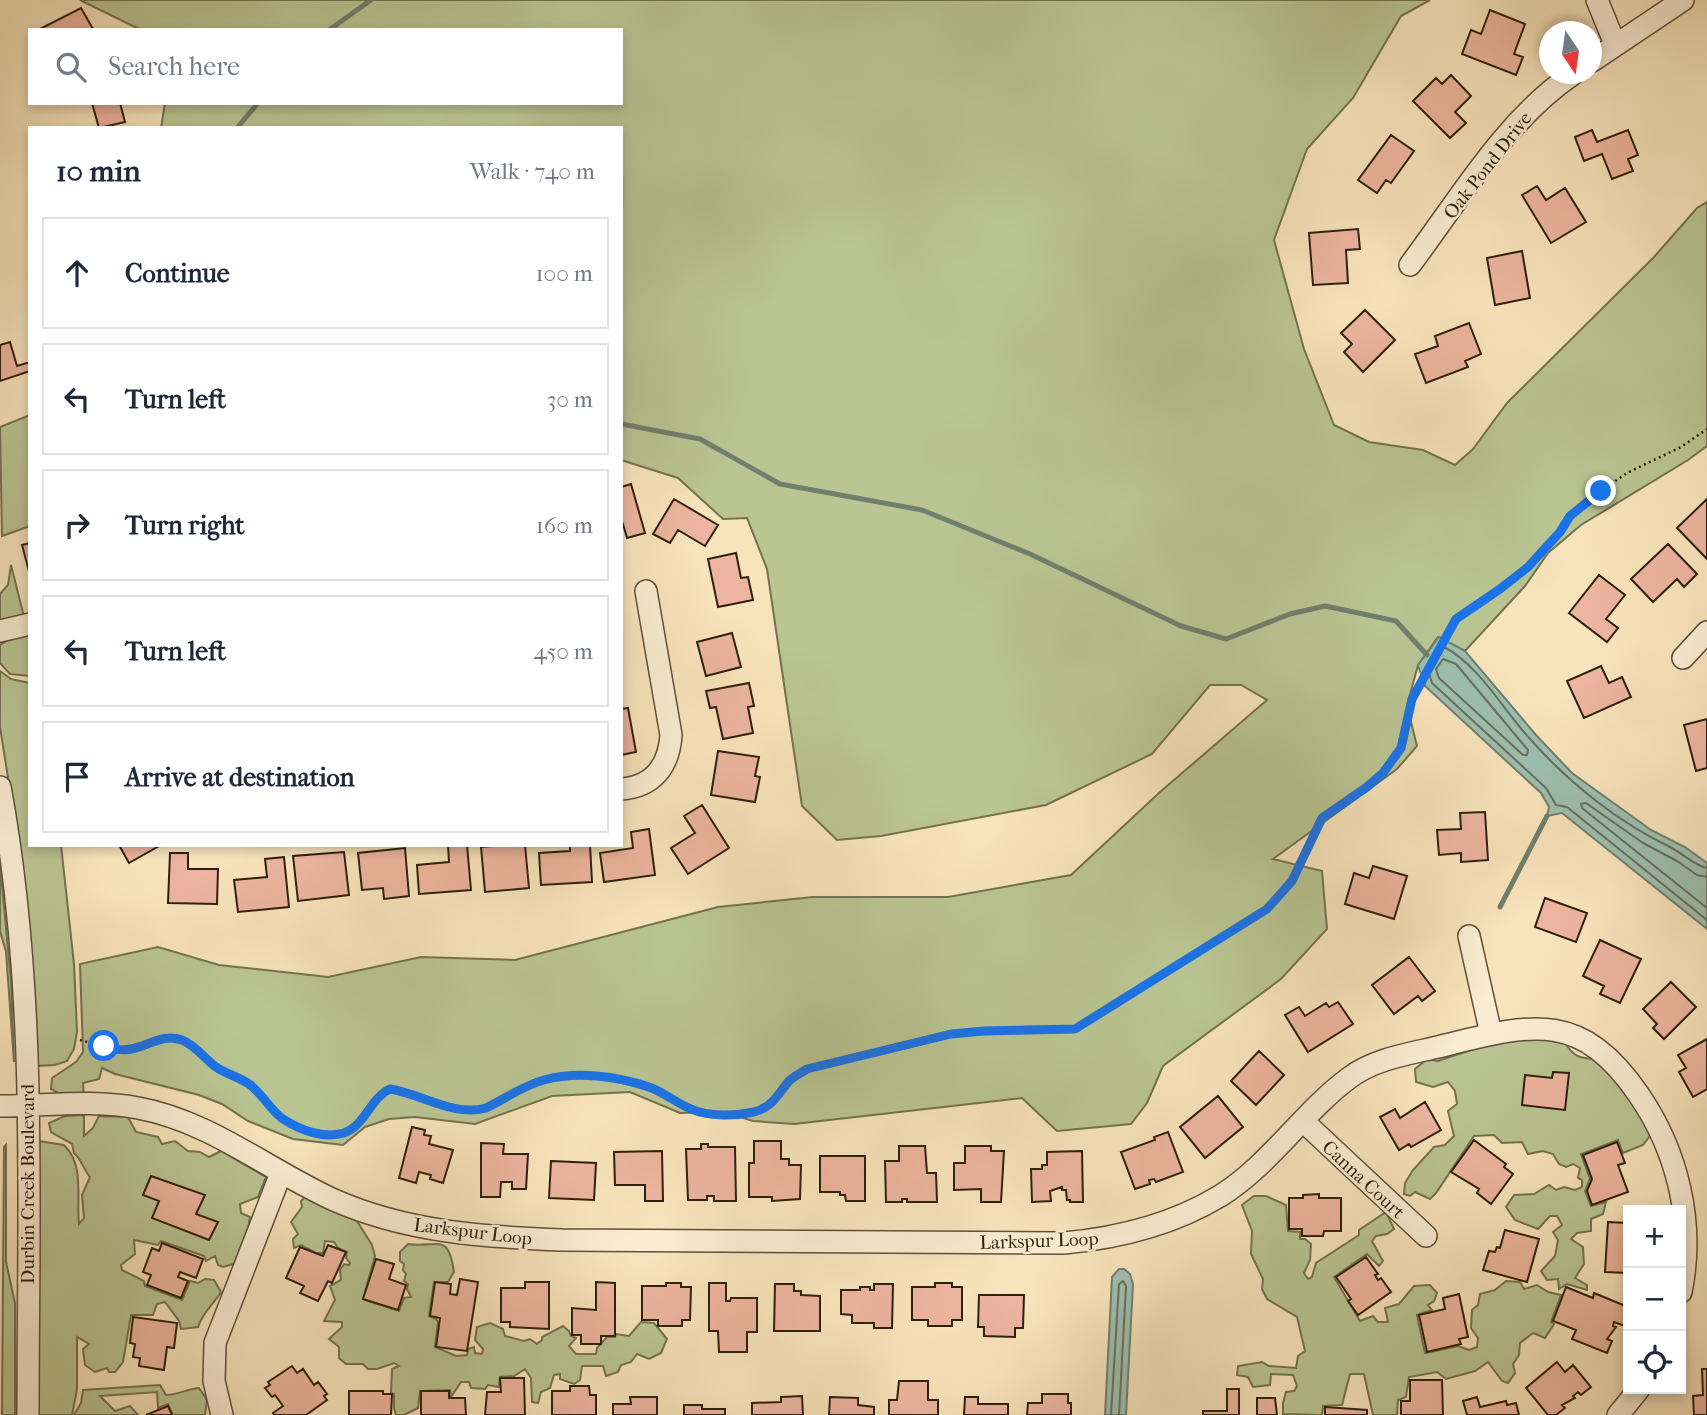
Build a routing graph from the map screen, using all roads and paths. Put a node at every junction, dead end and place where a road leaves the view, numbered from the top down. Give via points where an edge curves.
1 (1597, 0) edge
2 (1682, 0) edge
3 (1615, 44) junction
4 (1602, 53) edge
5 (1559, 84) edge
6 (1410, 265) dead end
7 (1707, 429) edge
8 (646, 591) dead end
9 (28, 624) edge
10 (0, 631) edge
11 (1707, 632) edge
12 (1683, 658) dead end
13 (0, 787) edge
14 (623, 789) edge
15 (1469, 936) dead end
16 (1491, 1034) junction
17 (80, 1040) dead end
18 (0, 1106) edge
19 (27, 1106) junction
20 (1303, 1121) junction
21 (281, 1173) junction
22 (1426, 1236) dead end
23 (1684, 1268) edge
24 (1635, 1394) edge
25 (28, 1415) edge
26 (222, 1415) edge
27 (1618, 1415) edge

1 - 3 street
2 - 3 street
3 - 4 street
5 - 6 street, Oak Pond Drive via 1519,120
7 - 17 path via 1601,491 1570,516 1528,567 1456,619 1412,699 1401,748 1383,773 1322,818 1292,881 1267,909 1075,1029 951,1034 807,1069 790,1080 772,1104 729,1115 693,1110 652,1087 600,1076 543,1080 476,1111 390,1089 354,1127 327,1135 309,1132 282,1118 247,1082 216,1067 184,1041 155,1040 119,1051
8 - 14 street via 670,750 655,776 643,785
9 - 10 street
11 - 12 street
13 - 19 street, Durbin Creek Boulevard via 21,960
15 - 16 street
16 - 20 street, Larkspur Loop via 1370,1066 1351,1076
16 - 23 street, Larkspur Loop via 1536,1028 1573,1035 1597,1047 1624,1072 1653,1115 1676,1169 1685,1229
18 - 19 street, Larkspur Loop
19 - 21 street, Larkspur Loop via 138,1108 209,1132
19 - 25 street, Durbin Creek Boulevard
20 - 21 street, Larkspur Loop via 1251,1173 1192,1211 1138,1231 1064,1243 562,1240 447,1233 388,1219
20 - 22 street, Canna Court
21 - 26 street via 215,1343 214,1381
24 - 27 street

